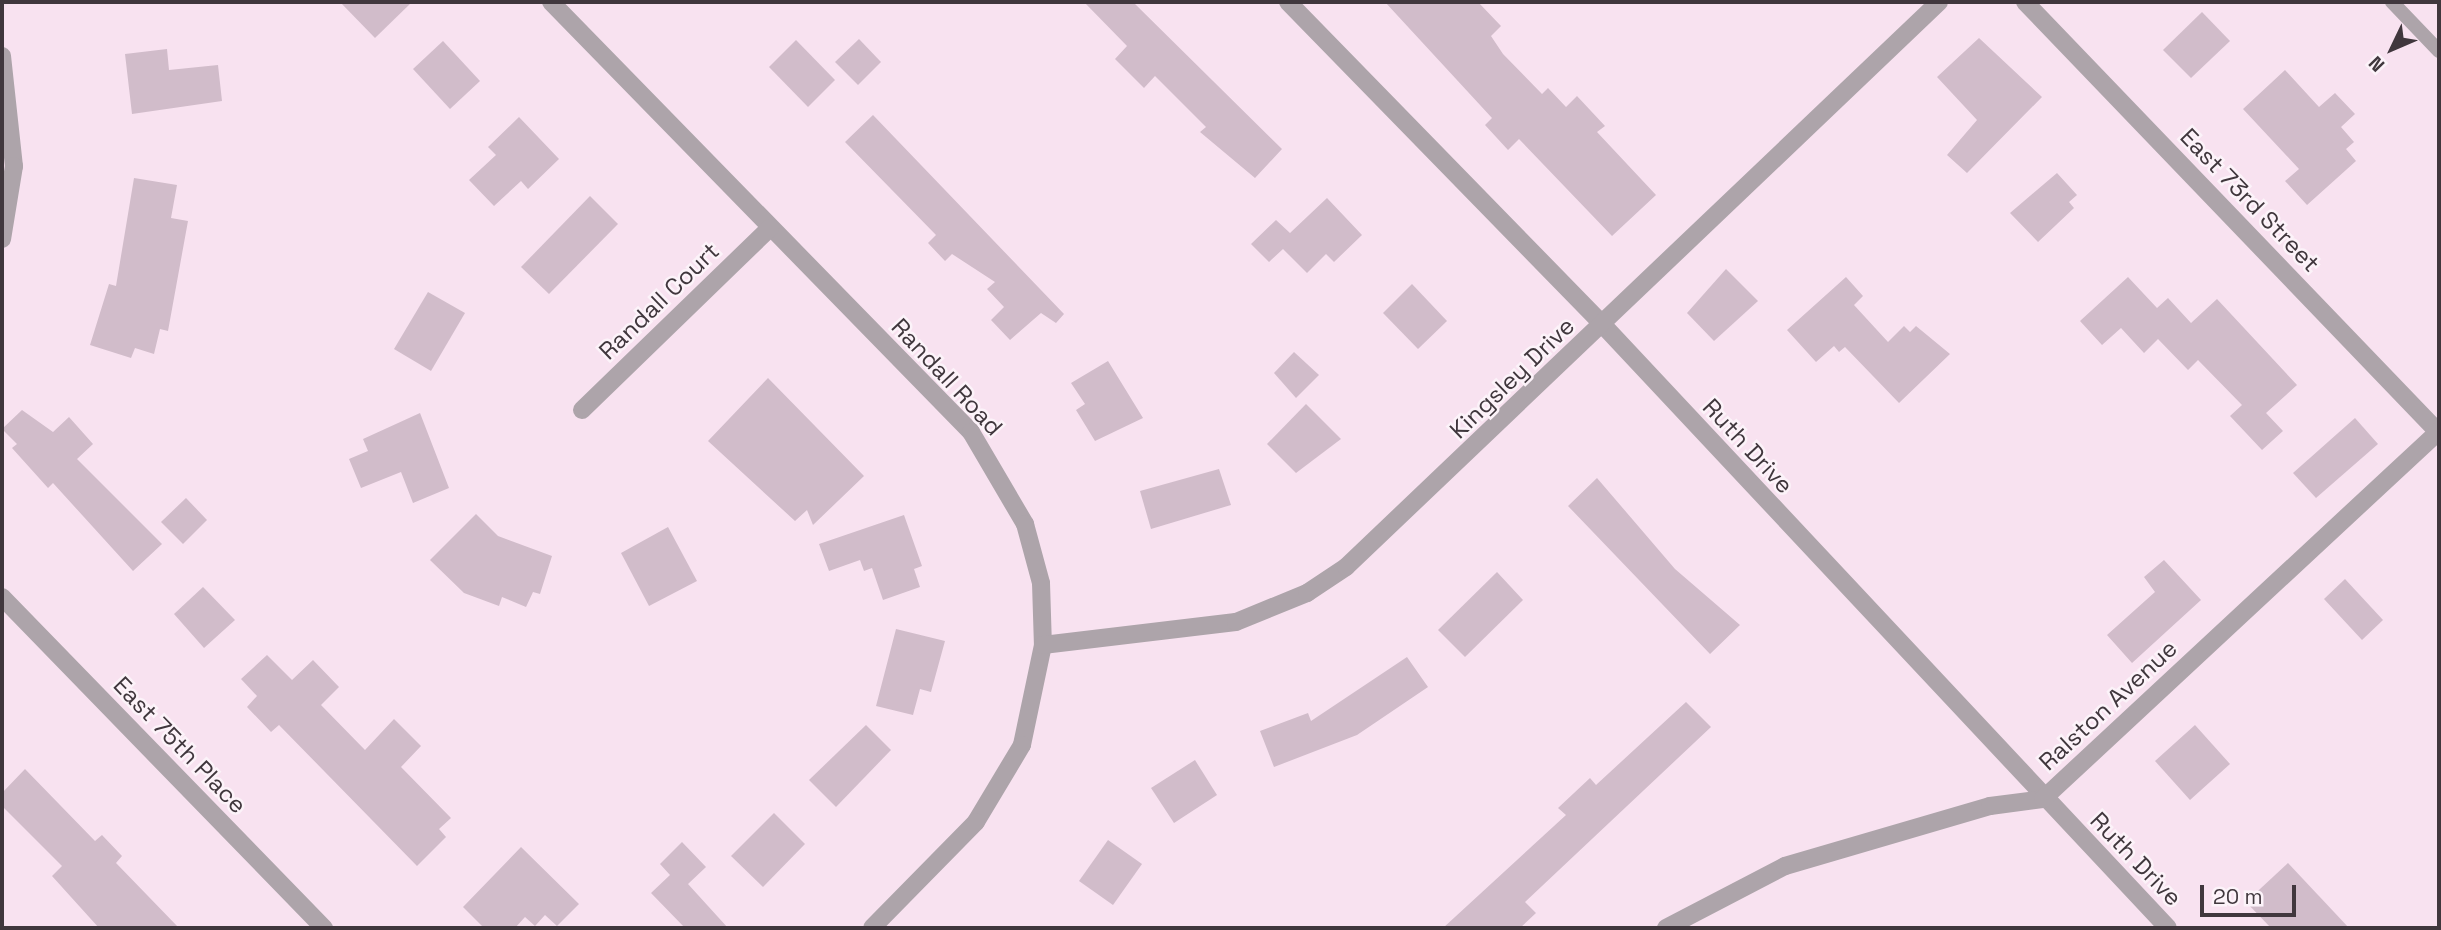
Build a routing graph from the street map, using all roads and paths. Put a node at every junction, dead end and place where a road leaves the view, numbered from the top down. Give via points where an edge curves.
1 (551, 2) edge
2 (1288, 2) edge
3 (1939, 2) edge
4 (2025, 2) edge
5 (2392, 2) edge
6 (2439, 51) edge
7 (2, 57) edge
8 (770, 228) junction
9 (2, 239) edge
10 (1603, 325) junction
11 (582, 410) dead end
12 (2439, 432) edge
13 (2, 597) edge
14 (1043, 645) junction
15 (2043, 799) junction
16 (324, 928) edge
17 (872, 928) edge
18 (1666, 928) edge
19 (2168, 928) edge

1 - 8 street, Randall Road
2 - 10 street, Ruth Drive
3 - 10 street, Kingsley Drive
4 - 12 street, East 73rd Street
5 - 6 lane
7 - 9 street via 14,166
8 - 11 street, Randall Court
8 - 14 street, Randall Road via 971,432 1005,483 1041,583
10 - 14 street, Kingsley Drive via 1370,547 1307,593 1206,628
10 - 15 street, Ruth Drive
12 - 15 street, Ralston Avenue
13 - 16 street, East 75th Place
14 - 17 street, Randall Road via 1032,717 1001,786 967,833
15 - 18 street, Ralston Avenue via 1990,806 1785,866
15 - 19 street, Ruth Drive

